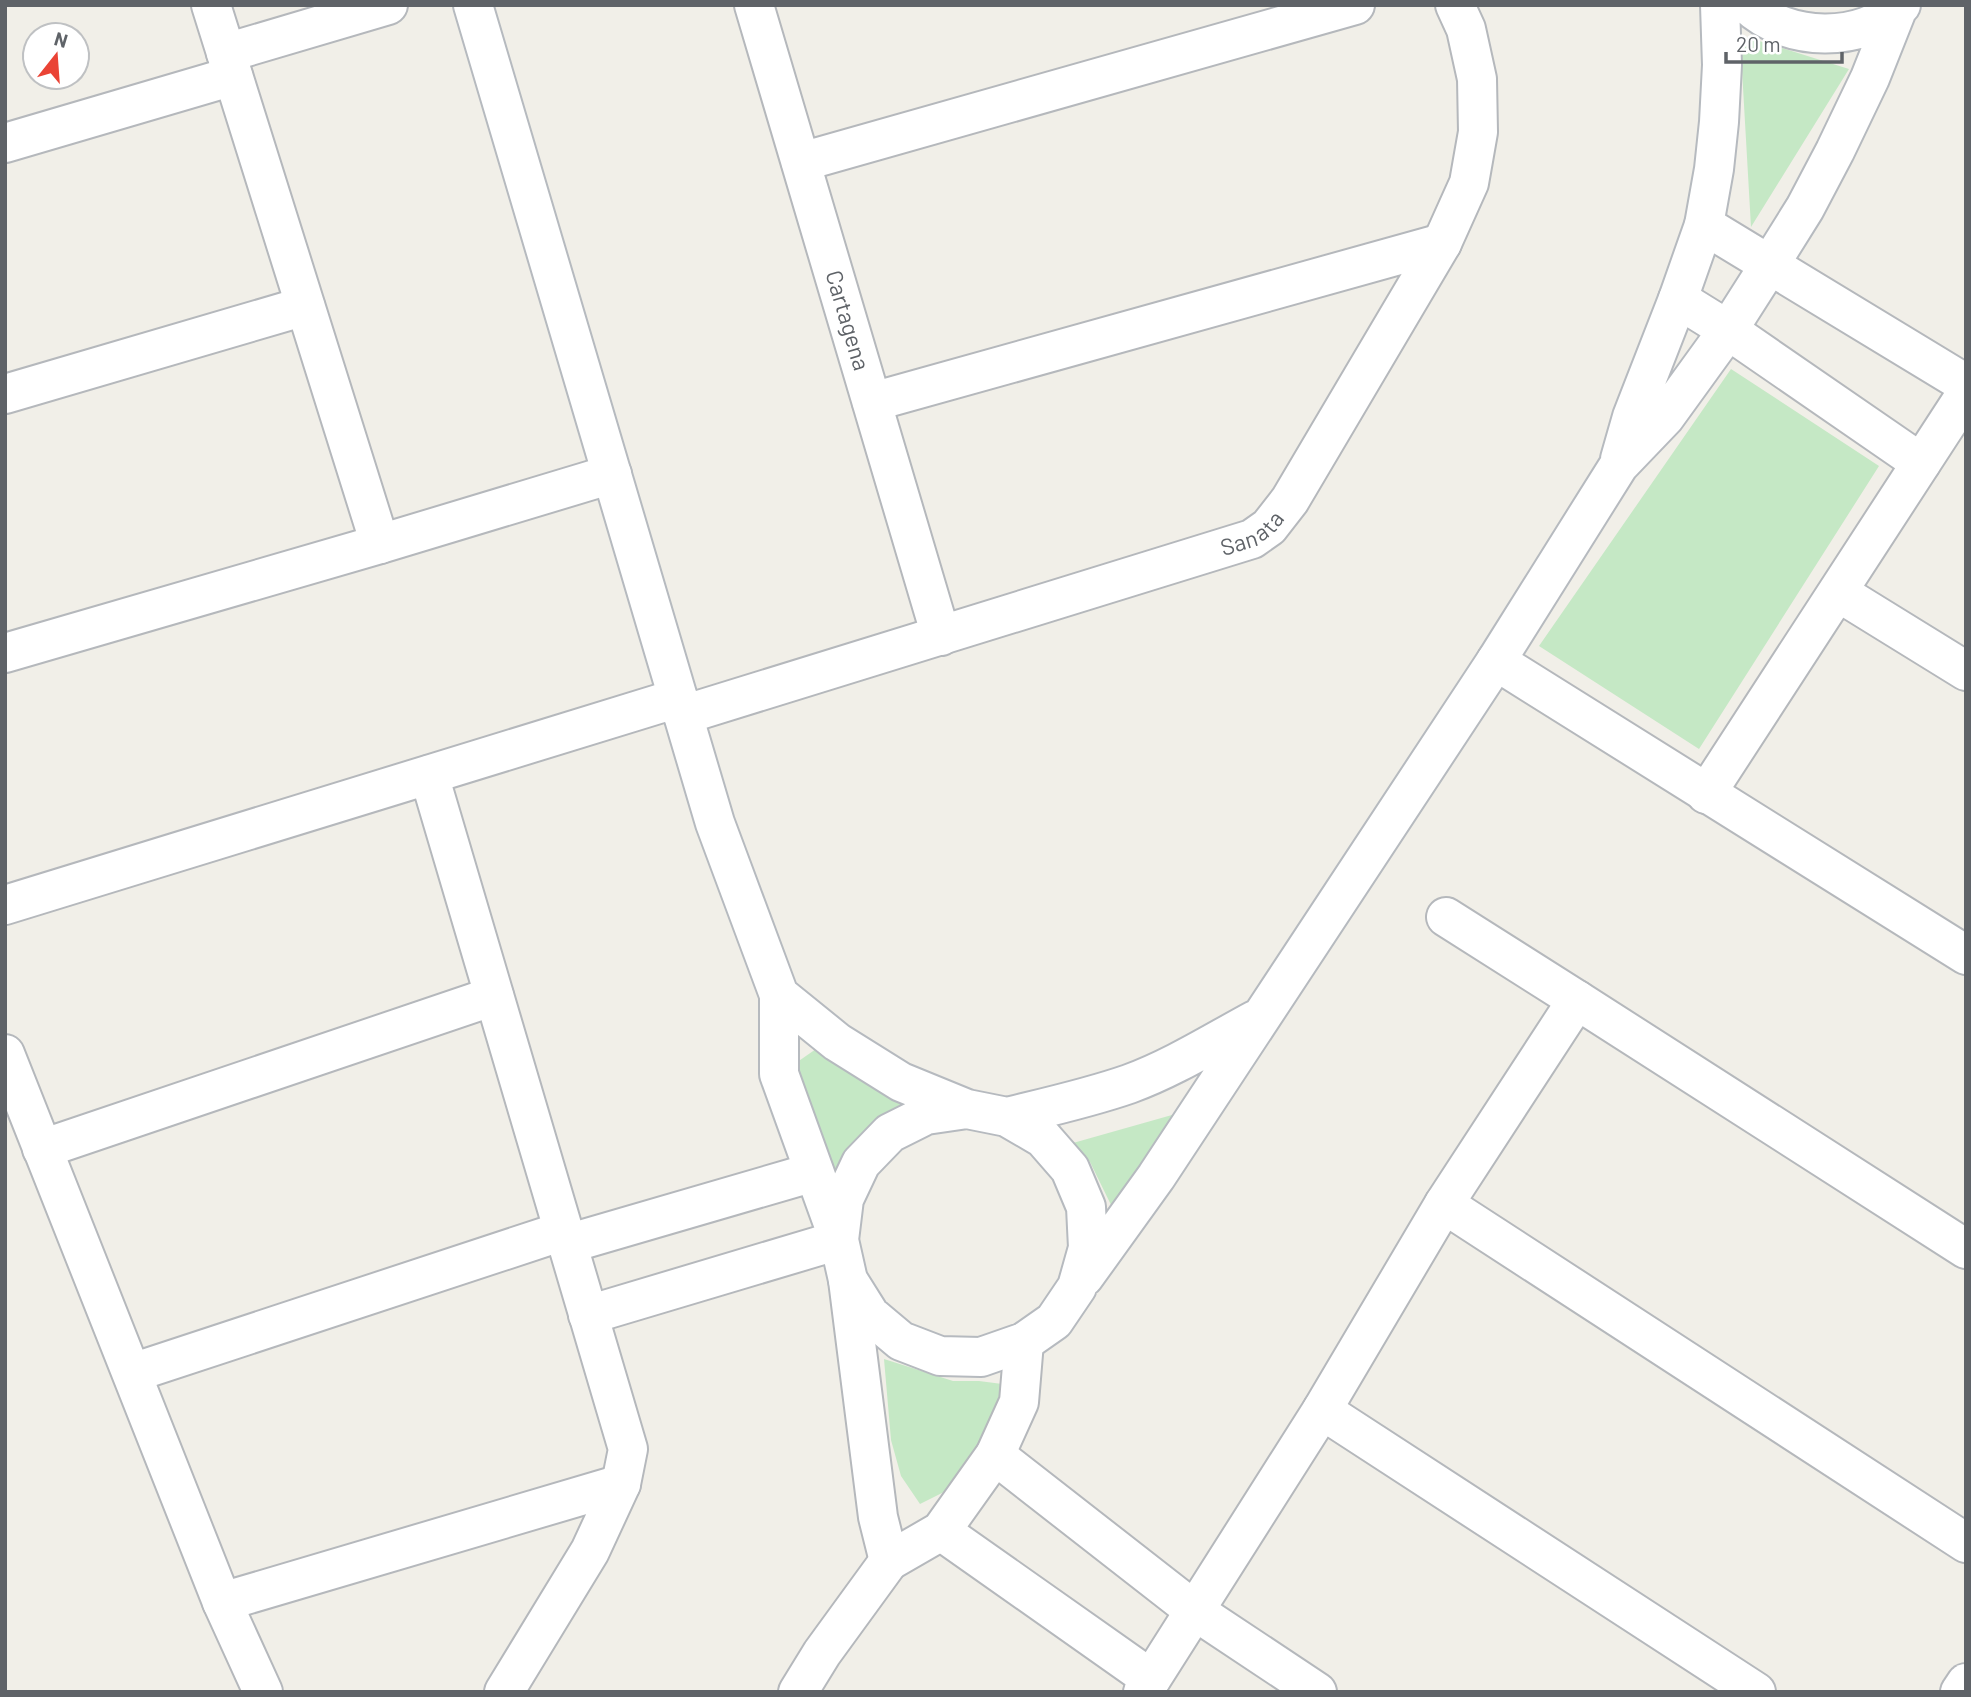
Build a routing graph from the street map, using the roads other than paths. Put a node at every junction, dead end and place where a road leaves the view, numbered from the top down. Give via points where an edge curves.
1 (211, 5) edge
2 (388, 5) edge
3 (473, 5) edge
4 (754, 5) edge
5 (1355, 5) edge
6 (1455, 5) edge
7 (1720, 5) edge
8 (1748, 5) edge
9 (1899, 7) edge
10 (230, 65) junction
11 (5, 144) edge
12 (801, 162) junction
13 (1703, 225) junction
14 (1441, 243) junction
15 (1770, 264) junction
16 (1678, 299) junction
17 (305, 306) junction
18 (1728, 330) junction
19 (1966, 384) edge
20 (5, 394) edge
21 (1966, 394) edge
22 (872, 402) junction
23 (1921, 463) junction
24 (1619, 464) junction
25 (612, 474) junction
26 (380, 544) junction
27 (1838, 592) junction
28 (942, 636) junction
29 (5, 653) edge
30 (1496, 661) junction
31 (1966, 671) edge
32 (680, 707) junction
33 (429, 775) junction
34 (1706, 794) junction
35 (5, 905) edge
36 (1446, 917) dead end
37 (1966, 955) edge
38 (779, 995) junction
39 (494, 996) junction
40 (1577, 1000) junction
41 (1260, 1017) junction
42 (5, 1054) edge
43 (967, 1109) junction
44 (1007, 1117) junction
45 (42, 1149) junction
46 (814, 1172) junction
47 (1444, 1203) junction
48 (566, 1238) junction
49 (839, 1240) junction
50 (1966, 1250) edge
51 (848, 1280) junction
52 (1077, 1287) junction
53 (588, 1315) junction
54 (1024, 1342) junction
55 (132, 1373) junction
56 (1322, 1410) junction
57 (995, 1455) junction
58 (621, 1485) junction
59 (941, 1531) junction
60 (1966, 1543) edge
61 (889, 1561) junction
62 (222, 1602) junction
63 (1195, 1611) junction
64 (822, 1653) junction
65 (1966, 1683) edge
66 (1147, 1685) edge
67 (262, 1692) edge
68 (504, 1692) edge
69 (798, 1692) edge
70 (820, 1692) edge
71 (1317, 1692) edge
72 (1756, 1692) edge
73 (1960, 1692) edge

1 - 10 street
2 - 10 street
3 - 25 street
4 - 12 street, Cartagena
5 - 12 street
6 - 14 street, Sanata via 1466,29 1477,79 1478,132 1469,183
7 - 13 street via 1719,122
8 - 9 street via 1774,23 1824,34 1874,23
9 - 15 street via 1835,151
10 - 11 street
10 - 17 street
12 - 22 street, Cartagena
13 - 15 street
13 - 16 street
14 - 22 street
14 - 28 street, Sanata via 1290,500 1269,527 1252,539
15 - 18 street
15 - 19 street
16 - 18 street
16 - 24 street via 1632,417
17 - 20 street
17 - 26 street
18 - 23 street
18 - 24 street via 1665,417
21 - 23 street
22 - 28 street, Cartagena
23 - 27 street
24 - 30 street
25 - 26 street
25 - 32 street
26 - 29 street
27 - 31 street
27 - 34 street
28 - 32 street, Sanata
30 - 34 street
30 - 41 street
32 - 33 street, Sanata
32 - 38 street via 715,823
33 - 35 street, Sanata
33 - 39 street
34 - 37 street
36 - 40 street
38 - 43 street via 837,1042 901,1082
38 - 46 street via 779,1074
39 - 45 street
39 - 48 street
40 - 47 street
40 - 50 street
41 - 44 street via 1131,1083
41 - 52 street via 1156,1177
42 - 45 street
43 - 44 street
43 - 49 street via 926,1115 890,1133 861,1163 844,1199
44 - 52 street via 1043,1138 1070,1169 1086,1207 1088,1248
45 - 55 street
46 - 48 street
46 - 49 street
47 - 56 street
47 - 60 street
48 - 53 street
48 - 55 street
49 - 51 street
49 - 53 street
51 - 54 street via 870,1315 901,1341 940,1356 981,1357
51 - 61 street via 878,1517
52 - 54 street via 1054,1321
53 - 58 street via 628,1448
54 - 57 street via 1019,1402
55 - 62 street
56 - 63 street
56 - 72 street
57 - 59 street
57 - 63 street
58 - 62 street
58 - 68 street via 590,1551
59 - 61 street
59 - 66 street
61 - 64 street
62 - 67 street
63 - 66 street
63 - 71 street
64 - 69 street
64 - 70 street
65 - 73 street

